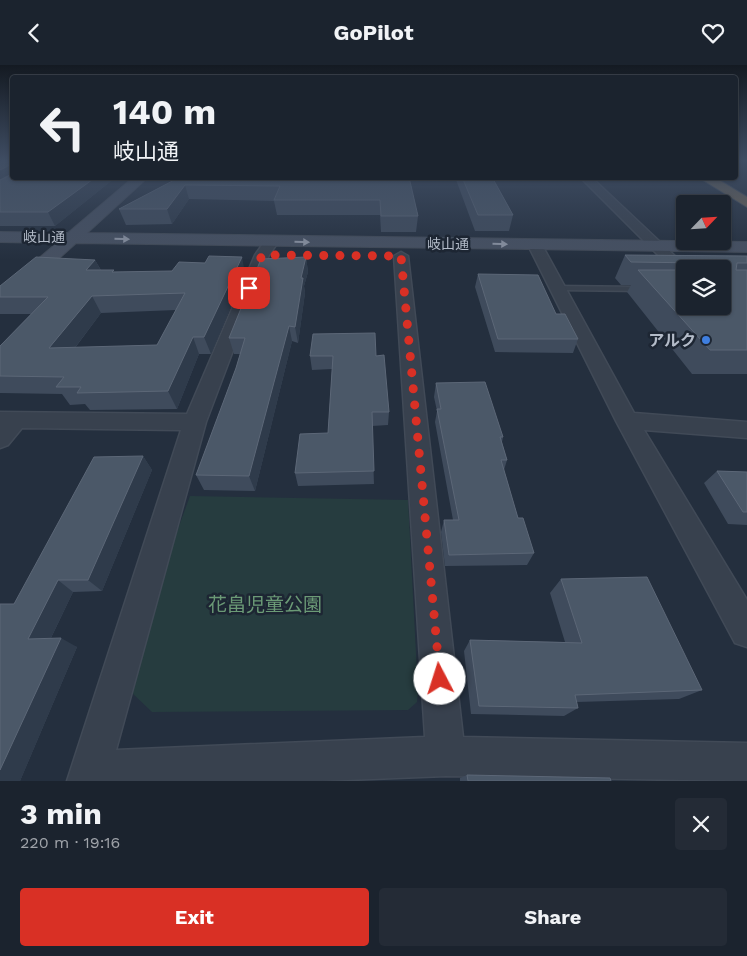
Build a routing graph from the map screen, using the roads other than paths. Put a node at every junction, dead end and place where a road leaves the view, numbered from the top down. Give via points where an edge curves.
1 (123, 193) edge
2 (603, 193) edge
3 (731, 193) edge
4 (747, 203) edge
5 (0, 237) edge
6 (74, 237) junction
7 (659, 246) junction
8 (747, 247) edge
9 (267, 248) junction
10 (539, 252) junction
11 (0, 253) edge
12 (54, 253) junction
13 (401, 256) junction
14 (672, 260) junction
15 (747, 261) edge
16 (558, 288) junction
17 (656, 289) edge
18 (0, 301) edge
19 (7, 421) edge
20 (628, 421) junction
21 (195, 422) junction
22 (747, 430) edge
23 (0, 439) edge
24 (747, 631) edge
25 (446, 757) junction
26 (747, 763) edge
27 (89, 776) edge

1 - 6 street
2 - 7 street
3 - 4 highway
5 - 6 street, 岐山通
6 -> 9 street, 岐山通
6 - 12 street
7 - 8 street, 岐山通
7 - 10 street, 岐山通
7 - 14 street
9 -> 10 street, 岐山通
9 - 12 street, 岐山通
9 - 13 street, 岐山通
9 - 21 street
10 - 13 street, 岐山通
10 - 14 street, 岐山通
10 - 16 street
11 - 12 street, 岐山通
12 - 18 street
13 - 25 street
14 - 15 street, 岐山通
16 - 17 lane
16 - 20 street
19 - 21 street
19 - 23 street
20 - 22 street
20 - 24 street
21 - 27 street
25 - 26 street
25 - 27 street

